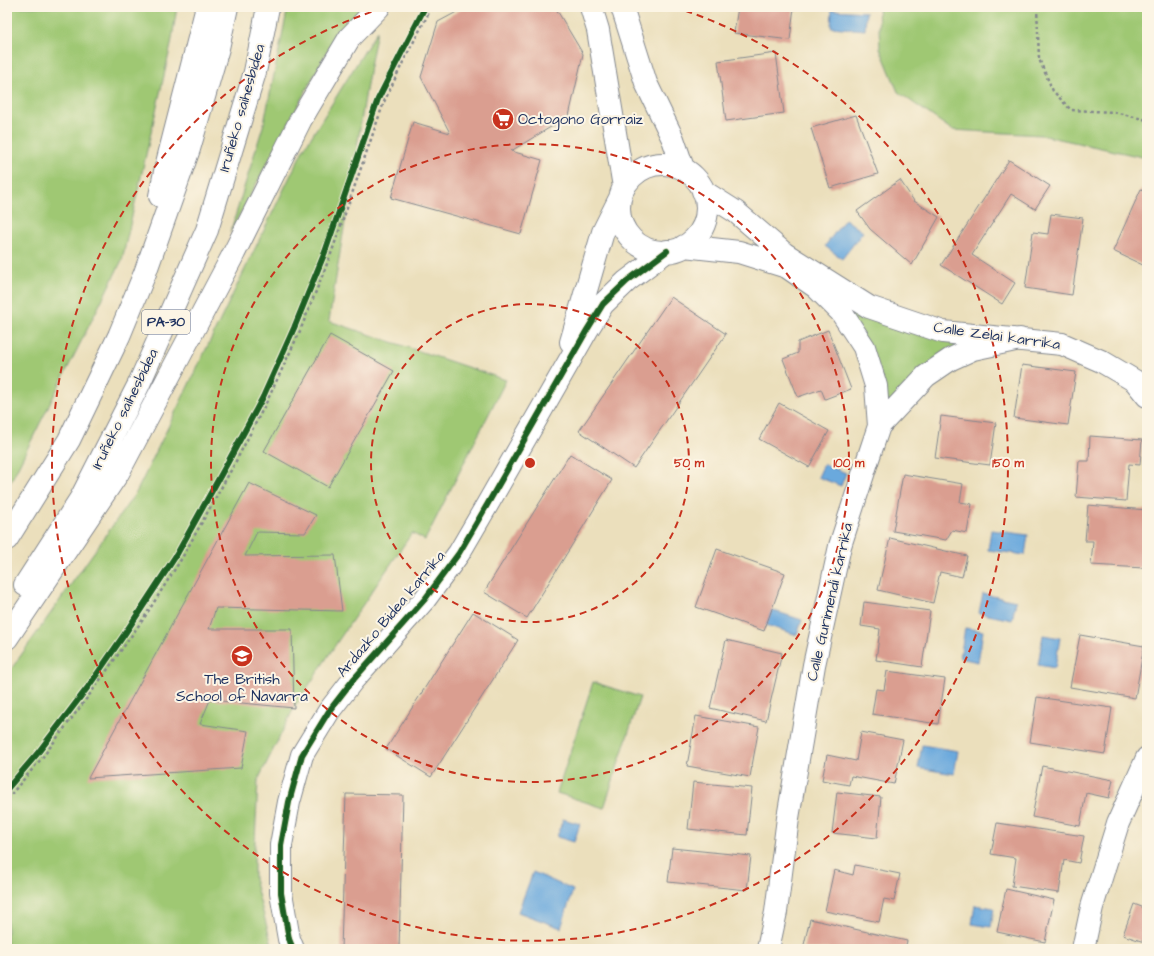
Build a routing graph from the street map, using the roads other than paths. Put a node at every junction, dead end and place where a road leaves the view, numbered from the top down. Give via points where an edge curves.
1 (207, 7) edge
2 (227, 7) edge
3 (268, 7) edge
4 (379, 7) edge
5 (591, 7) edge
6 (622, 7) edge
7 (682, 168) junction
8 (704, 191) junction
9 (622, 193) junction
10 (675, 249) junction
11 (144, 273) junction
12 (1020, 339) junction
13 (560, 376) junction
14 (1147, 396) edge
15 (879, 426) junction
16 (7, 539) edge
17 (7, 613) edge
18 (7, 638) edge
19 (1147, 758) edge
20 (293, 949) edge
21 (768, 949) edge
22 (1083, 949) edge

1 - 11 main road via 166,167
2 - 11 main road, PA-30 via 189,149
3 - 17 main road, Iruñeko saihesbidea / PA-30 via 255,72 207,230 138,386 82,498
4 - 18 main road via 350,37 301,119 118,473
5 - 9 main road via 598,30
6 - 7 main road via 646,83 673,139
7 - 8 main road via 692,174
7 - 9 main road via 670,164 656,164 643,168 632,176
8 - 10 main road via 707,203 702,228 694,239
8 - 12 main road, Calle Zelai karrika via 736,212 785,254 869,307 943,332
9 - 10 main road via 619,213 630,237 641,246 653,250
9 - 13 main road, Ardazko Bidea karrika via 603,232
10 - 13 main road, Ardazko Bidea karrika via 627,281 603,304
10 - 15 main road via 739,252 787,267 816,287 841,312 864,347 876,386
11 - 16 main road, PA-30 via 118,336 69,440
12 - 14 main road, Calle Zelai karrika via 1062,344 1101,361 1135,381
12 - 15 main road, Calle Gurimendi karrika via 973,349 951,359 926,376
13 - 20 main road, Ardazko Bidea karrika via 459,553 425,599 352,680 302,755 281,845 282,894
15 - 21 main road, Calle Gurimendi karrika via 840,546 814,665
19 - 22 main road via 1118,823 1092,907

